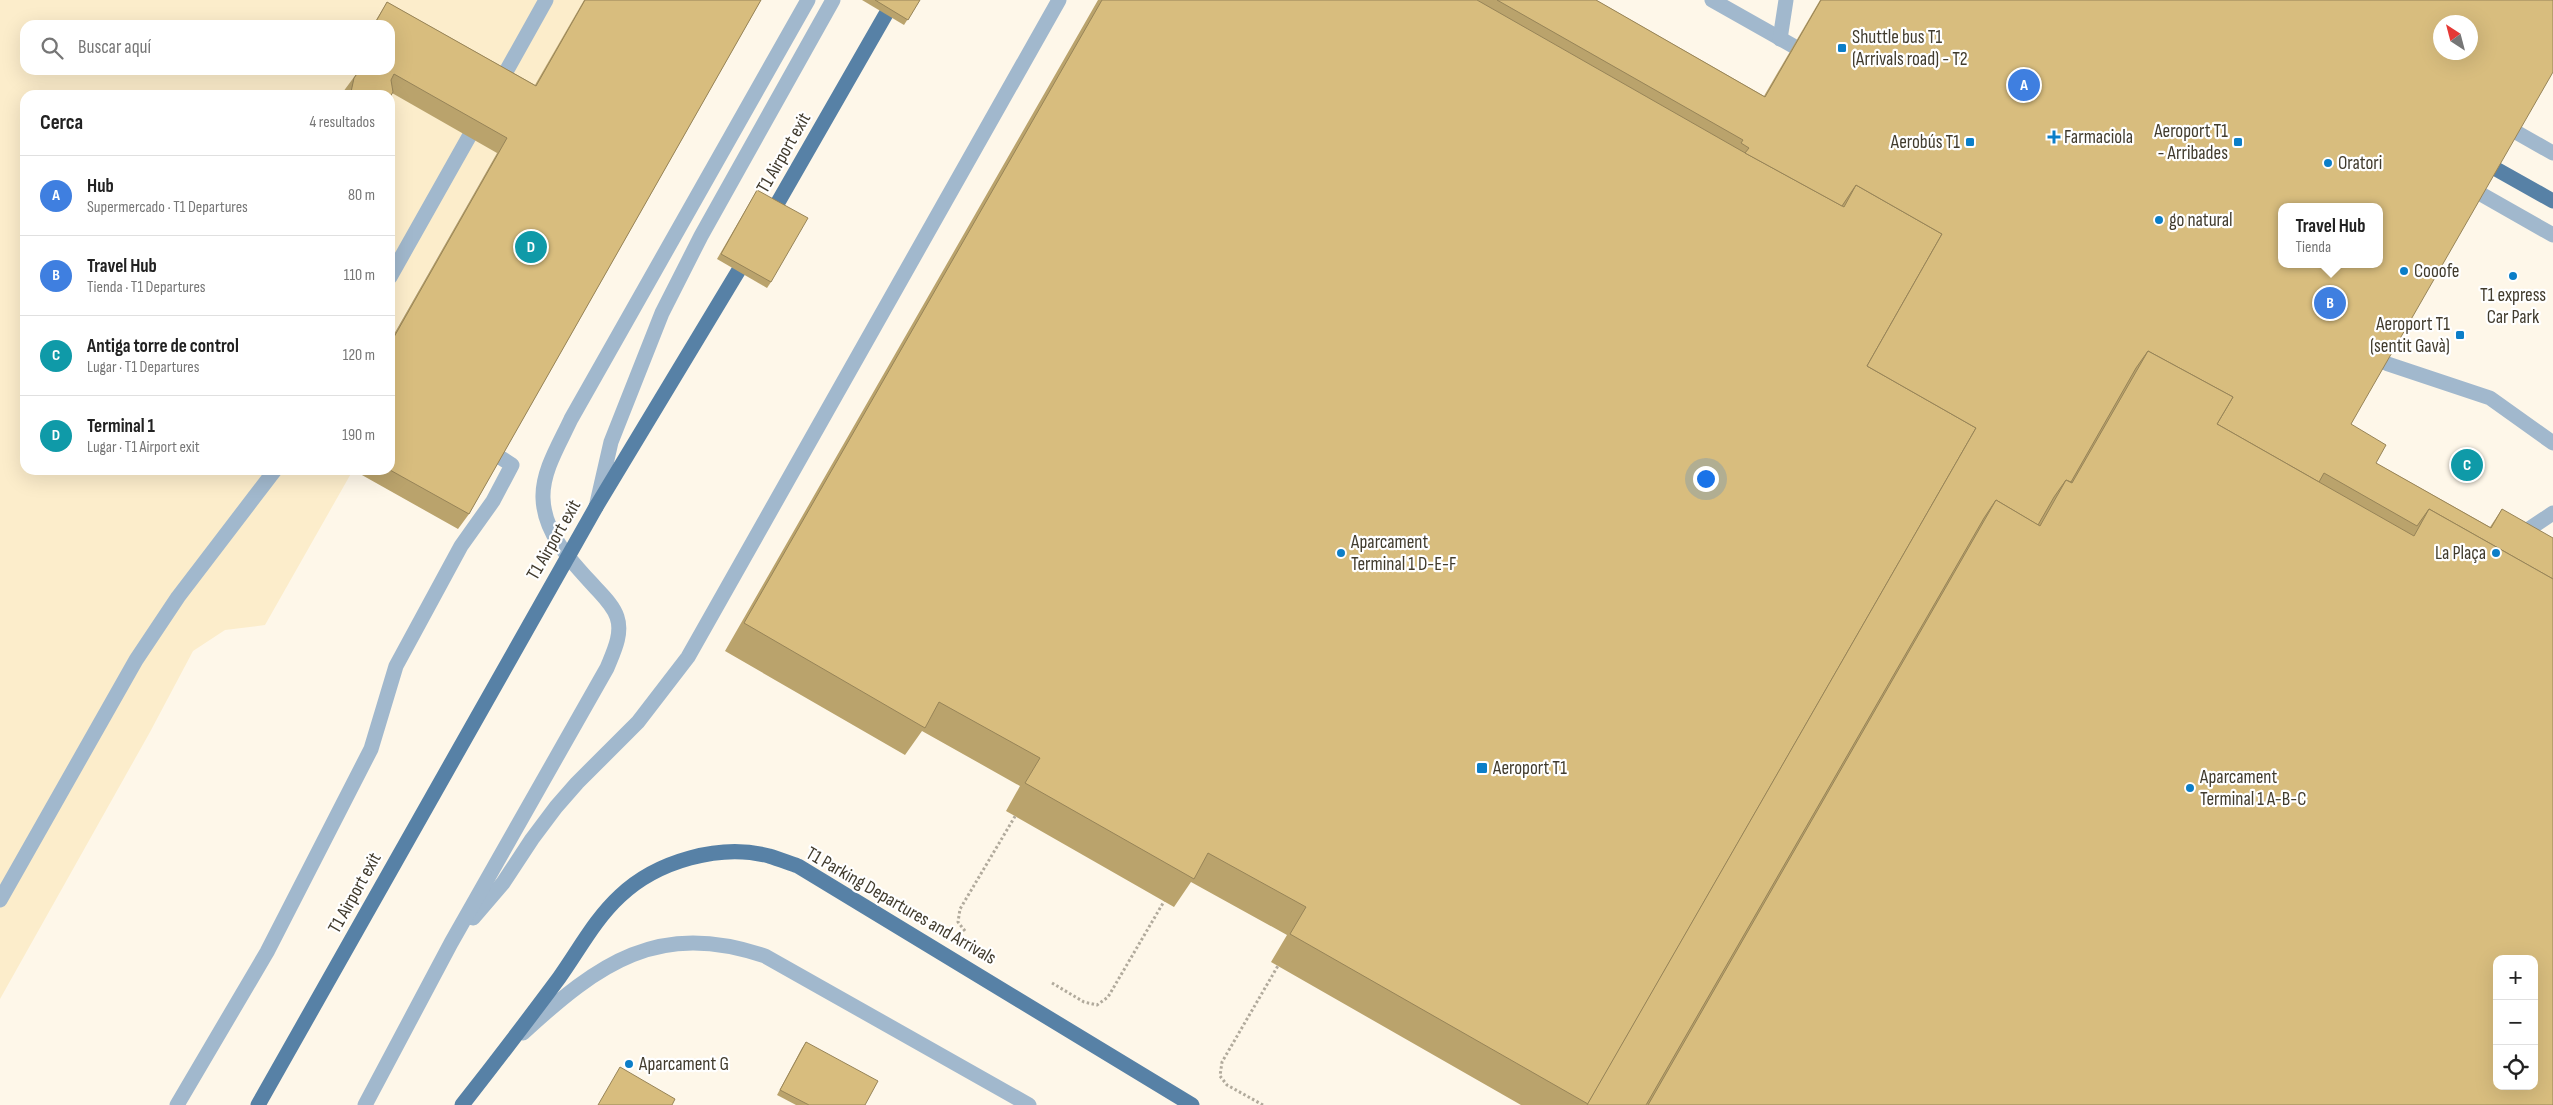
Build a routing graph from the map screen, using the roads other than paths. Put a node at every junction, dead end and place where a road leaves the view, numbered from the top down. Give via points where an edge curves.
1 (546, 0) edge
2 (808, 0) edge
3 (833, 0) edge
4 (894, 0) edge
5 (1059, 0) edge
6 (1712, 0) edge
7 (1786, 0) edge
8 (1780, 39) junction
9 (1828, 65) edge
10 (2484, 114) edge
11 (2466, 152) edge
12 (2553, 153) edge
13 (2453, 177) edge
14 (2553, 201) edge
15 (764, 228) edge
16 (2553, 235) edge
17 (754, 245) edge
18 (395, 268) edge
19 (2354, 346) edge
20 (471, 439) edge
21 (2553, 442) edge
22 (271, 475) edge
23 (596, 507) junction
24 (2553, 513) edge
25 (2529, 529) edge
26 (0, 900) edge
27 (451, 943) junction
28 (509, 1046) junction
29 (177, 1105) edge
30 (258, 1105) edge
31 (365, 1105) edge
32 (462, 1105) edge
33 (1029, 1105) edge
34 (1192, 1105) edge

1 - 18 lane
2 - 27 lane via 571,419 546,475 543,498 552,530 566,555 608,601 617,617 618,632 607,668
3 - 23 lane via 662,312 611,442
4 - 15 main road, T1 Airport exit
5 - 27 lane via 688,657 638,722 556,807 503,883
6 - 8 lane
7 - 8 lane
8 - 9 lane
10 - 12 lane
11 - 14 main road, bridge
13 - 16 lane
17 - 23 main road, T1 Airport exit
19 - 21 lane via 2388,364 2490,398
20 - 29 lane via 512,465 493,501 461,546 396,666 371,748 267,952
22 - 26 lane via 178,597 136,660
23 - 30 main road, T1 Airport exit, bridge
24 - 25 lane
27 - 31 lane
28 - 32 main road, T1 Parking Departures and Arrivals
28 - 33 lane via 583,981 619,959 671,944 703,942 737,946 765,956
28 - 34 main road, T1 Parking Departures and Arrivals via 606,911 636,882 654,871 697,856 744,853 768,856 798,866

